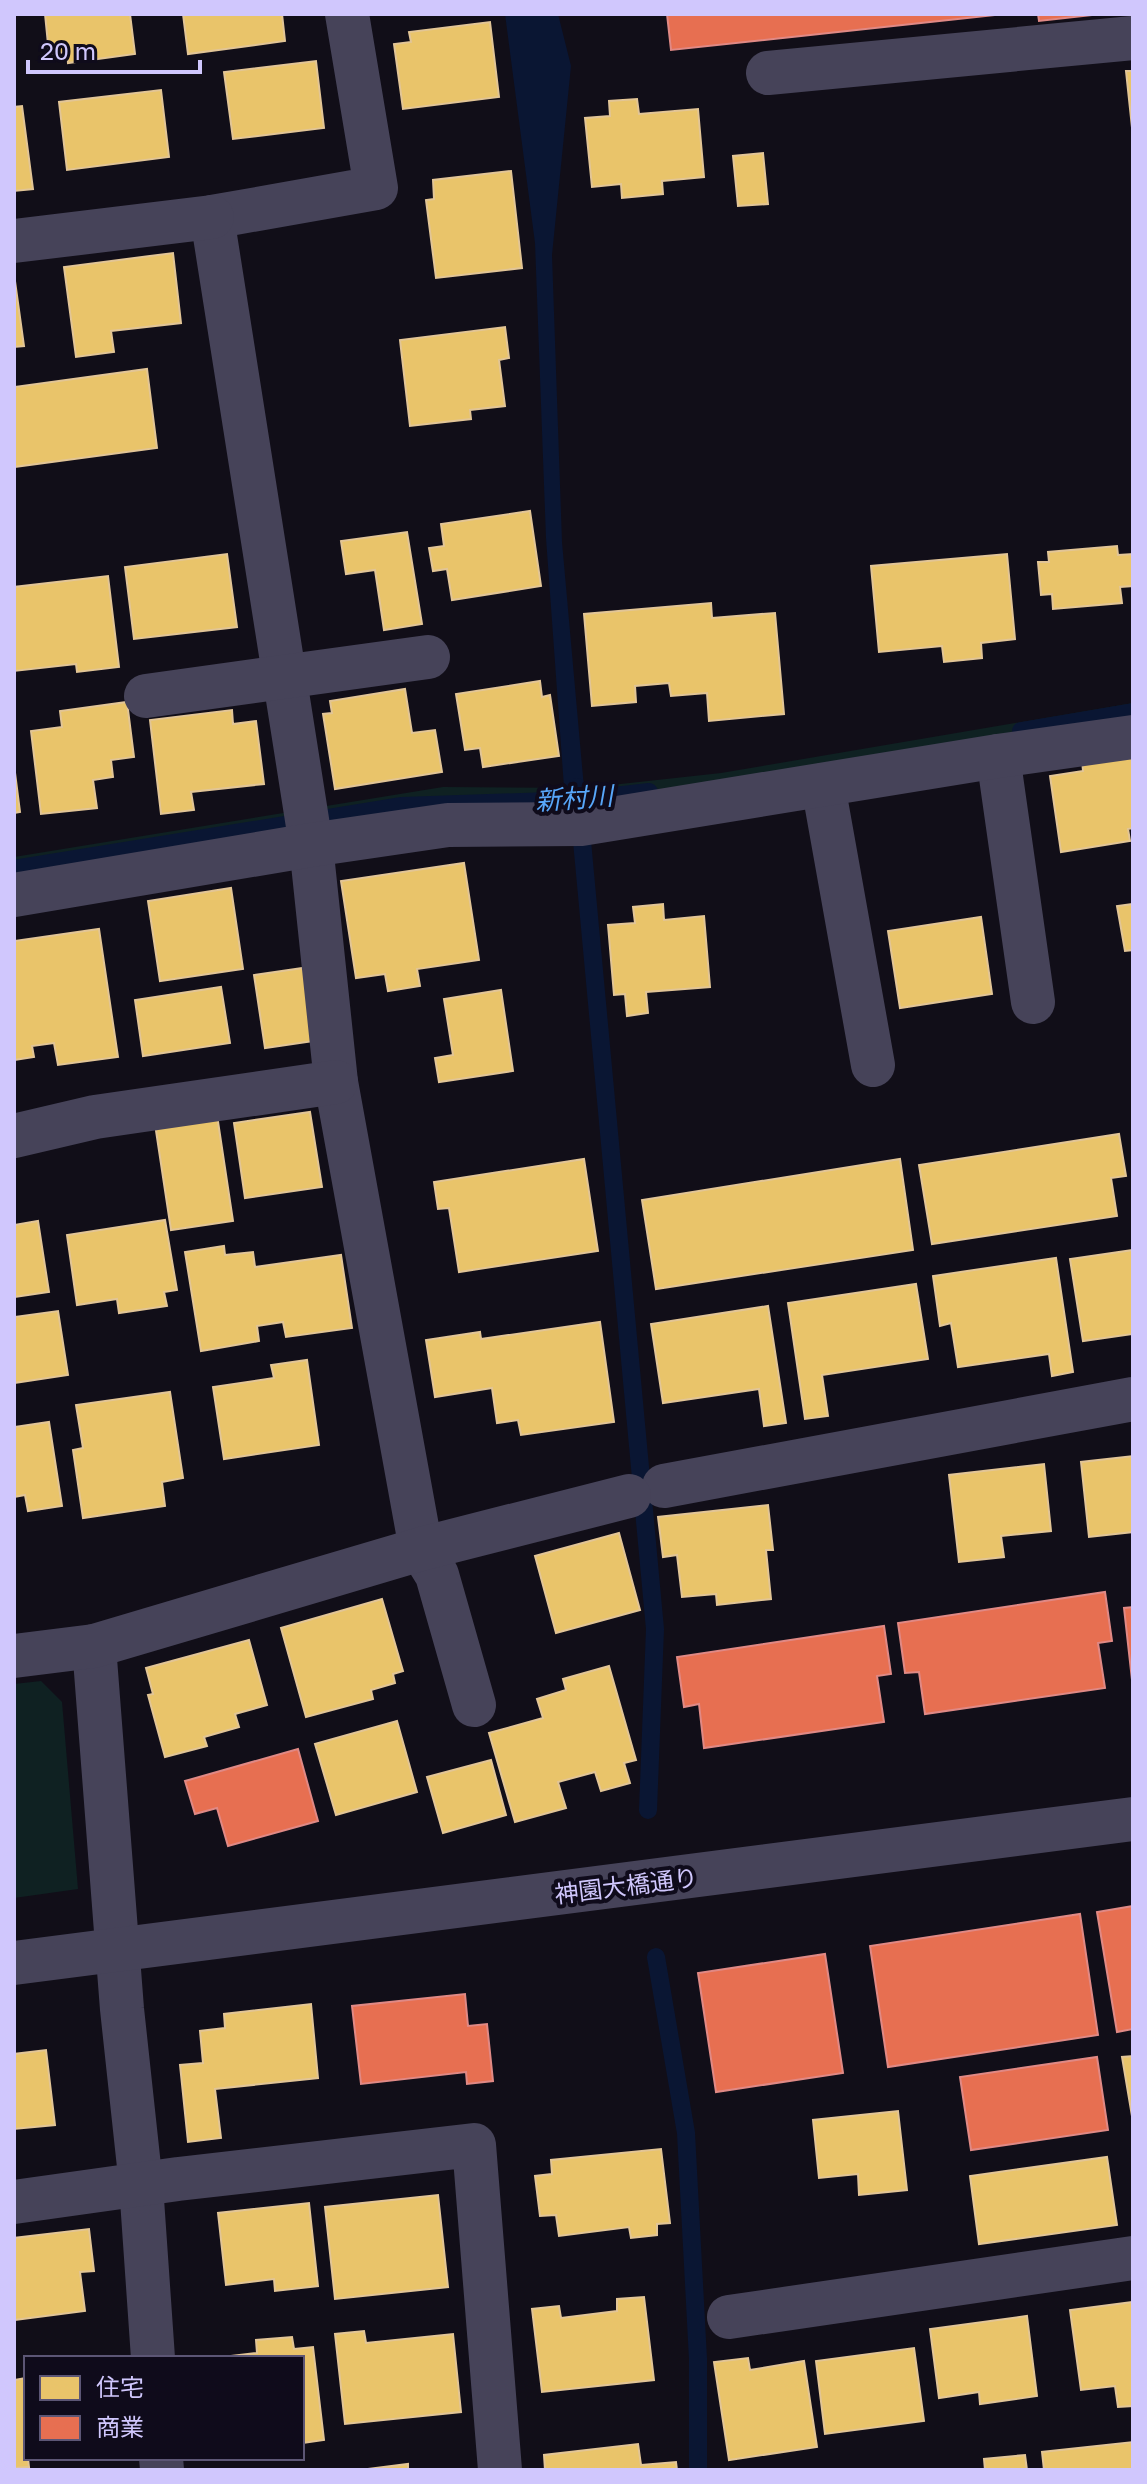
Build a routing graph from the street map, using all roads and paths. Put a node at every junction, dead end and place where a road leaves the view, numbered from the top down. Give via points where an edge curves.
1 (347, 14) edge
2 (1133, 38) edge
3 (768, 73) dead end
4 (212, 217) junction
5 (14, 241) edge
6 (428, 657) dead end
7 (285, 677) junction
8 (146, 696) dead end
9 (1133, 737) edge
10 (998, 756) junction
11 (823, 785) junction
12 (311, 845) junction
13 (14, 895) edge
14 (1033, 1002) dead end
15 (873, 1065) dead end
16 (336, 1082) junction
17 (14, 1136) edge
18 (1133, 1399) edge
19 (421, 1549) junction
20 (94, 1646) junction
21 (14, 1656) edge
22 (474, 1705) dead end
23 (1133, 1819) edge
24 (118, 1950) junction
25 (14, 1963) edge
26 (141, 2185) junction
27 (14, 2202) edge
28 (1133, 2258) edge
29 (729, 2317) dead end
30 (153, 2356) edge
31 (500, 2470) edge

1 - 4 street via 376,188
2 - 3 street
4 - 5 street
4 - 7 street
6 - 7 street
7 - 8 street
7 - 12 street
9 - 10 street
10 - 11 street
10 - 14 street
11 - 12 street via 581,824 448,825
11 - 15 street
12 - 13 street
12 - 16 street
16 - 17 street via 95,1117
16 - 19 street
18 - 19 street via 646,1491
19 - 20 street
19 - 22 street via 437,1575
20 - 21 street
20 - 24 street
23 - 24 street, 神園大橋通り
24 - 25 street, 神園大橋通り
24 - 26 street
26 - 27 street
26 - 30 street
26 - 31 street via 474,2145
28 - 29 street

